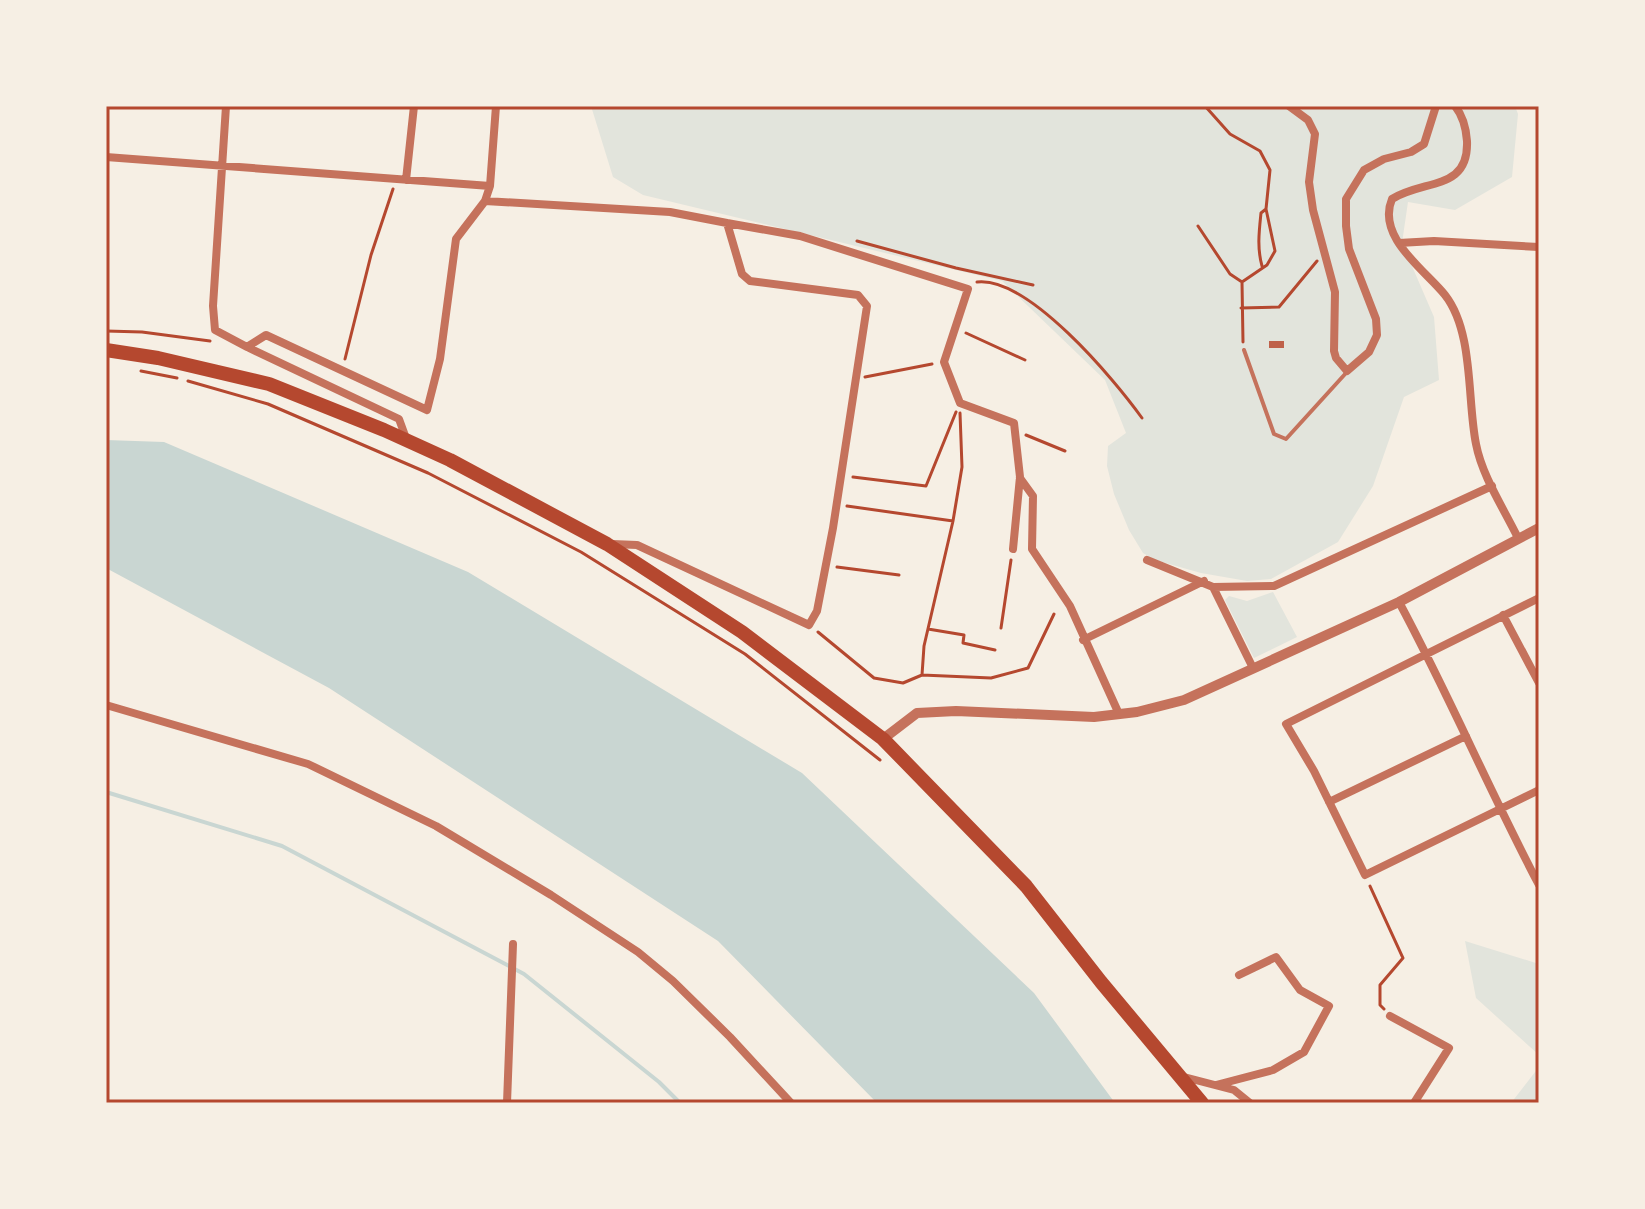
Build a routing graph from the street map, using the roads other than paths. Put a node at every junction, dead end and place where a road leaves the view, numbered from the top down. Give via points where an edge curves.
1 (226, 106) edge
2 (414, 106) edge
3 (496, 106) edge
4 (1289, 106) edge
5 (1436, 106) edge
6 (1455, 106) edge
7 (106, 157) edge
8 (221, 166) junction
9 (406, 180) junction
10 (490, 186) junction
11 (485, 201) junction
12 (727, 223) junction
13 (1399, 243) junction
14 (1539, 247) edge
15 (247, 347) junction
16 (106, 350) edge
17 (1244, 350) road end
18 (1347, 371) junction
19 (407, 441) junction
20 (1020, 477) junction
21 (1492, 486) junction
22 (1539, 528) edge
23 (1518, 538) junction
24 (607, 544) junction
25 (1013, 549) road end
26 (1147, 560) dead end
27 (1204, 581) junction
28 (1213, 587) junction
29 (1539, 598) edge
30 (1399, 602) junction
31 (1503, 615) junction
32 (1083, 640) junction
33 (1427, 653) junction
34 (1253, 668) junction
35 (1539, 683) edge
36 (106, 705) edge
37 (1119, 714) junction
38 (1466, 736) junction
39 (883, 739) junction
40 (1539, 790) edge
41 (1329, 802) junction
42 (1499, 810) junction
43 (1538, 882) edge
44 (513, 944) dead end
45 (1239, 975) dead end
46 (1390, 1016) road end
47 (1183, 1077) junction
48 (1216, 1085) junction
49 (507, 1103) edge
50 (791, 1103) edge
51 (1202, 1103) edge
52 (1250, 1103) edge
53 (1414, 1103) edge

1 - 8 street
2 - 9 street
3 - 10 street
4 - 18 street via 1308,120 1315,134 1309,182 1335,292 1334,351
5 - 18 street via 1424,144 1364,170 1346,199 1349,249 1377,327 1369,352
6 - 13 street via 1466,133 1463,168 1453,177 1392,199 1389,219
7 - 8 street
8 - 9 street
8 - 15 street via 215,330
9 - 10 street
10 - 11 street
11 - 12 street via 670,212
11 - 15 street via 456,239 440,359 427,410 266,335
12 - 20 street via 800,236 968,289 944,362 960,403 1014,423
12 - 24 street via 742,274 750,281 858,295 867,306 817,611 809,625 637,545
13 - 14 street
13 - 21 street via 1456,313 1475,443
15 - 19 street via 399,419
16 - 19 highway via 269,384
17 - 18 lane via 1274,434 1286,439
19 - 24 highway
20 - 25 street
20 - 32 street via 1033,496 1032,549 1070,606
21 - 23 street
21 - 28 street via 1274,586
22 - 23 street
23 - 30 street
24 - 39 highway via 742,632
26 - 27 street
27 - 28 street
27 - 32 street
28 - 34 street
29 - 31 street
30 - 33 street
30 - 34 street
31 - 33 street
31 - 35 street
32 - 37 street
33 - 38 street
33 - 41 street via 1286,724
34 - 37 street via 1184,700
36 - 50 street via 308,764 436,826 638,952 730,1037
37 - 39 street via 917,713
38 - 41 street
38 - 42 street
39 - 47 highway via 1026,886
40 - 42 street
41 - 42 street via 1365,875
42 - 43 street
44 - 49 street
45 - 48 street via 1276,957 1300,990 1329,1006 1304,1052 1273,1070
46 - 53 street via 1449,1048
47 - 48 street
47 - 51 highway
48 - 52 street via 1234,1090

